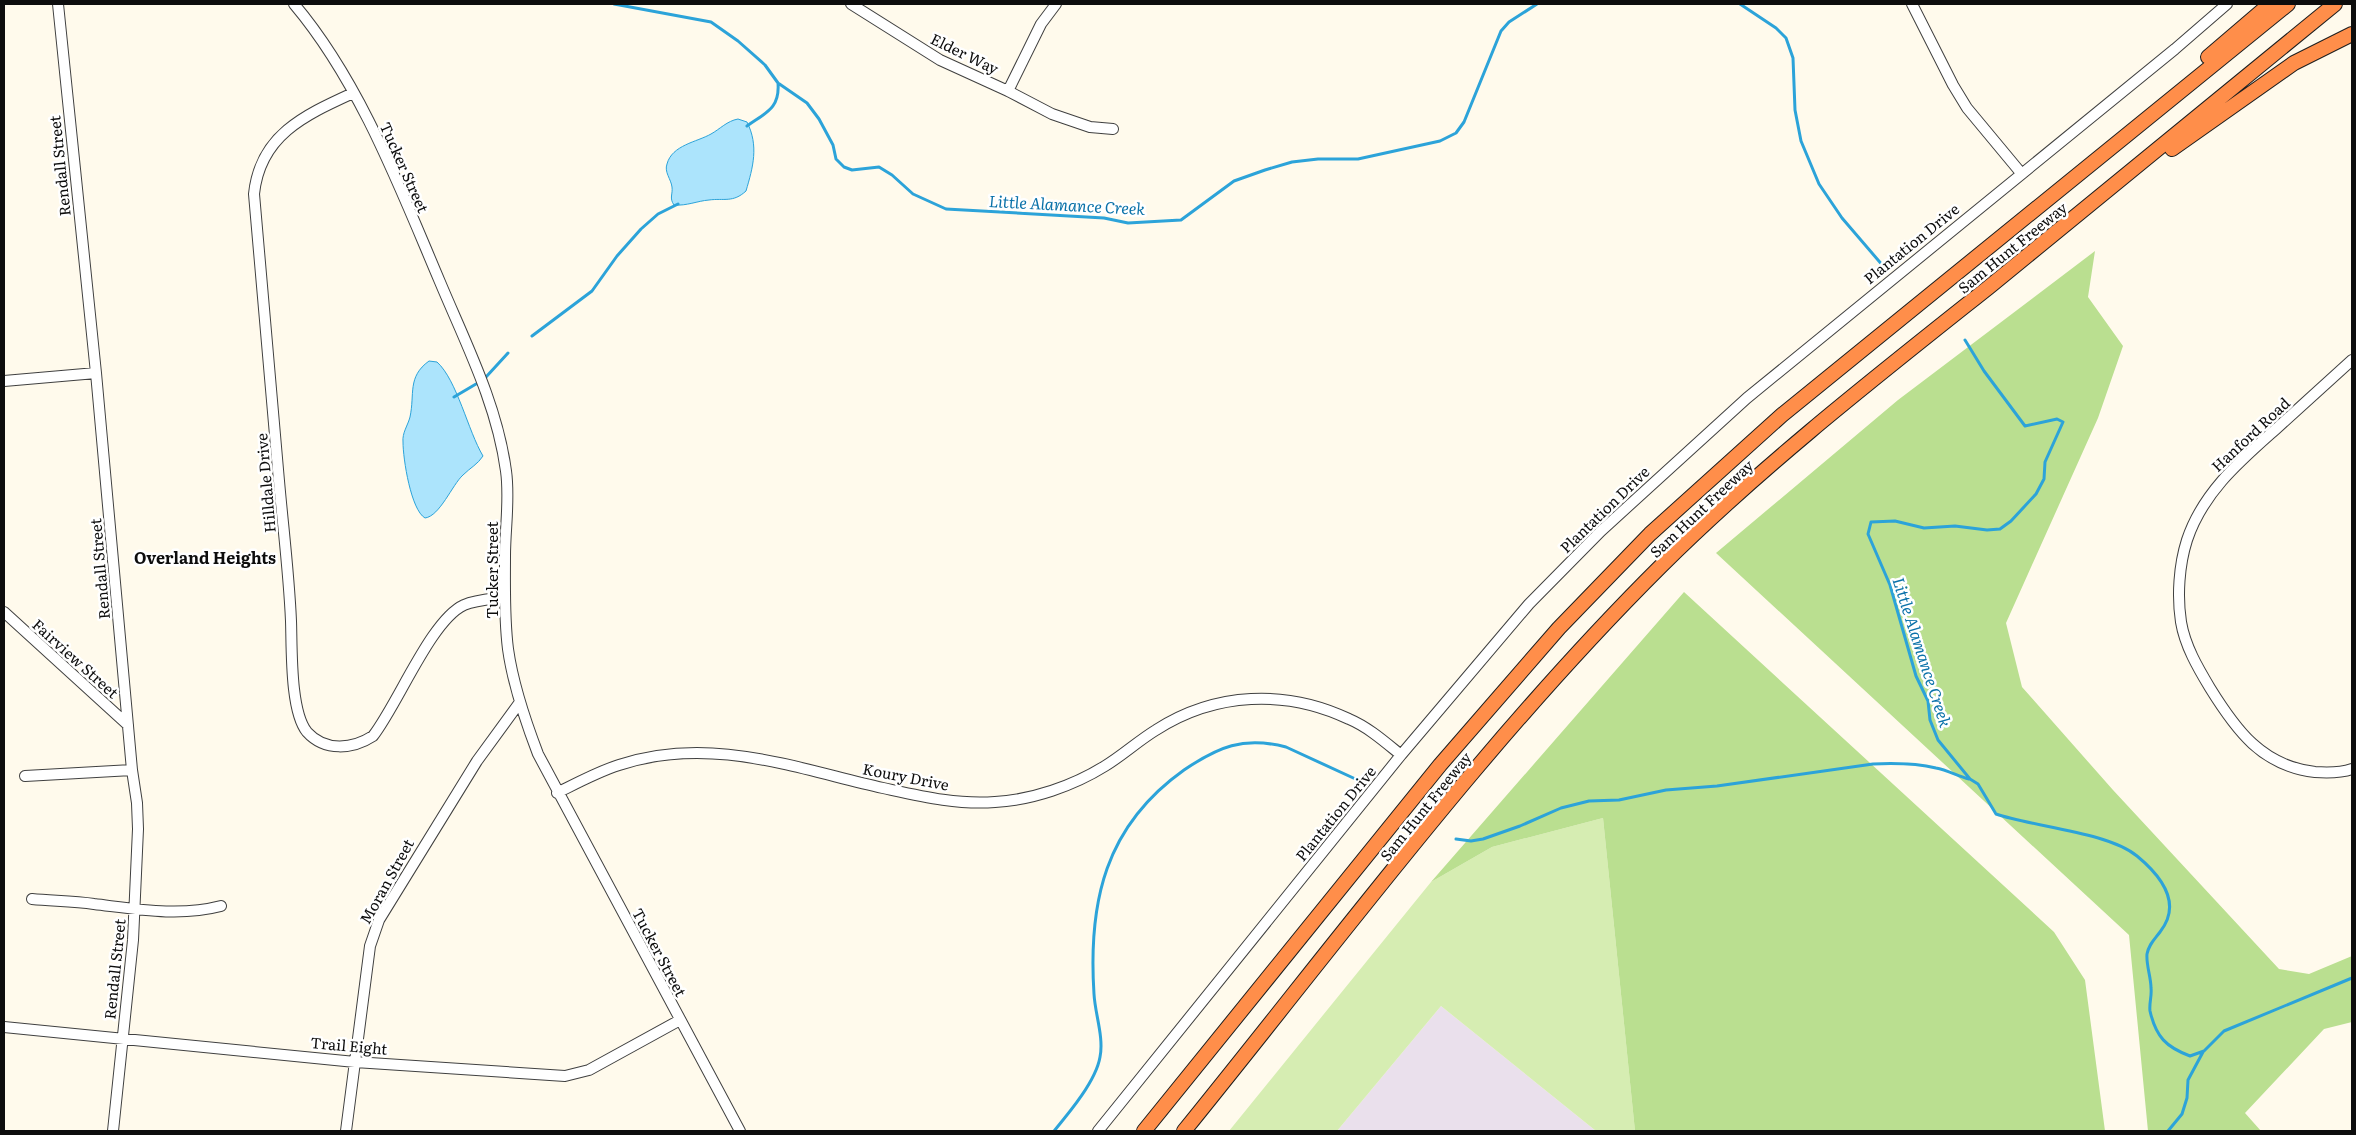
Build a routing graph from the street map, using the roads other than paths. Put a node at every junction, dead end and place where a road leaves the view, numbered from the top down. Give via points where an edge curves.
1 (58, 4) edge
2 (294, 4) edge
3 (851, 4) edge
4 (1056, 4) edge
5 (1912, 4) edge
6 (2227, 4) edge
7 (2270, 4) edge
8 (2288, 4) edge
9 (2335, 4) edge
10 (2352, 34) edge
11 (1008, 91) junction
12 (353, 93) junction
13 (1113, 129) dead end
14 (2021, 173) junction
15 (2062, 228) junction
16 (1981, 253) junction
17 (2352, 360) edge
18 (96, 374) junction
19 (4, 381) edge
20 (505, 597) junction
21 (4, 612) edge
22 (520, 702) junction
23 (128, 725) junction
24 (1401, 755) junction
25 (132, 770) junction
26 (2352, 770) edge
27 (25, 776) dead end
28 (557, 793) junction
29 (32, 899) dead end
30 (221, 906) dead end
31 (134, 910) junction
32 (680, 1020) junction
33 (4, 1027) edge
34 (122, 1039) junction
35 (355, 1062) junction
36 (113, 1131) edge
37 (346, 1131) edge
38 (740, 1131) edge
39 (1098, 1131) edge
40 (1144, 1131) edge
41 (1184, 1131) edge

1 - 18 street, Rendall Street
2 - 12 street, Tucker Street via 326,45
3 - 11 street, Elder Way via 940,60
4 - 11 street, Elder Way via 1041,24
5 - 14 street via 1967,108
6 - 14 street, Plantation Drive
7 - 16 highway
8 - 16 highway, Sam Hunt Freeway
9 - 15 highway, Sam Hunt Freeway
10 - 15 highway via 2266,81
11 - 13 street via 1067,120
12 - 20 street, Tucker Street via 431,261 497,422 507,474
12 - 20 street, Hilldale Drive via 320,108 284,132 262,162 254,194 286,540 295,698 306,731 331,745 349,747 373,736 437,629 453,612 464,605
14 - 24 street, Plantation Drive via 1747,398 1601,531 1529,604
15 - 41 highway, Sam Hunt Freeway via 1871,381 1740,492 1591,637 1499,741
16 - 40 highway, Sam Hunt Freeway via 1747,444 1600,584 1440,765
17 - 26 street, Hanford Road via 2219,482 2201,509 2187,540 2180,574 2180,604 2182,624 2196,665 2238,730 2254,746 2275,761 2302,770 2330,773
18 - 19 street
18 - 23 street, Rendall Street
20 - 22 street, Tucker Street via 508,650
21 - 23 street, Fairview Street
22 - 28 street, Tucker Street via 538,754
22 - 35 street, Moran Street via 477,761 379,920 370,946
23 - 25 street, Rendall Street
24 - 28 street, Koury Drive via 1350,719 1321,708 1267,697 1209,705 1155,730 1084,779 1031,797 994,803 934,799 753,756 704,751 620,764
24 - 39 street, Plantation Drive
25 - 27 street
25 - 31 street, Rendall Street via 138,829
28 - 32 street, Tucker Street
29 - 31 street
30 - 31 street via 200,912
31 - 34 street, Rendall Street
32 - 35 street, Trail Eight via 589,1070 565,1076
32 - 38 street, Tucker Street
33 - 34 street, Trail Eight
34 - 35 street, Trail Eight
34 - 36 street, Rendall Street
35 - 37 street, Moran Street

